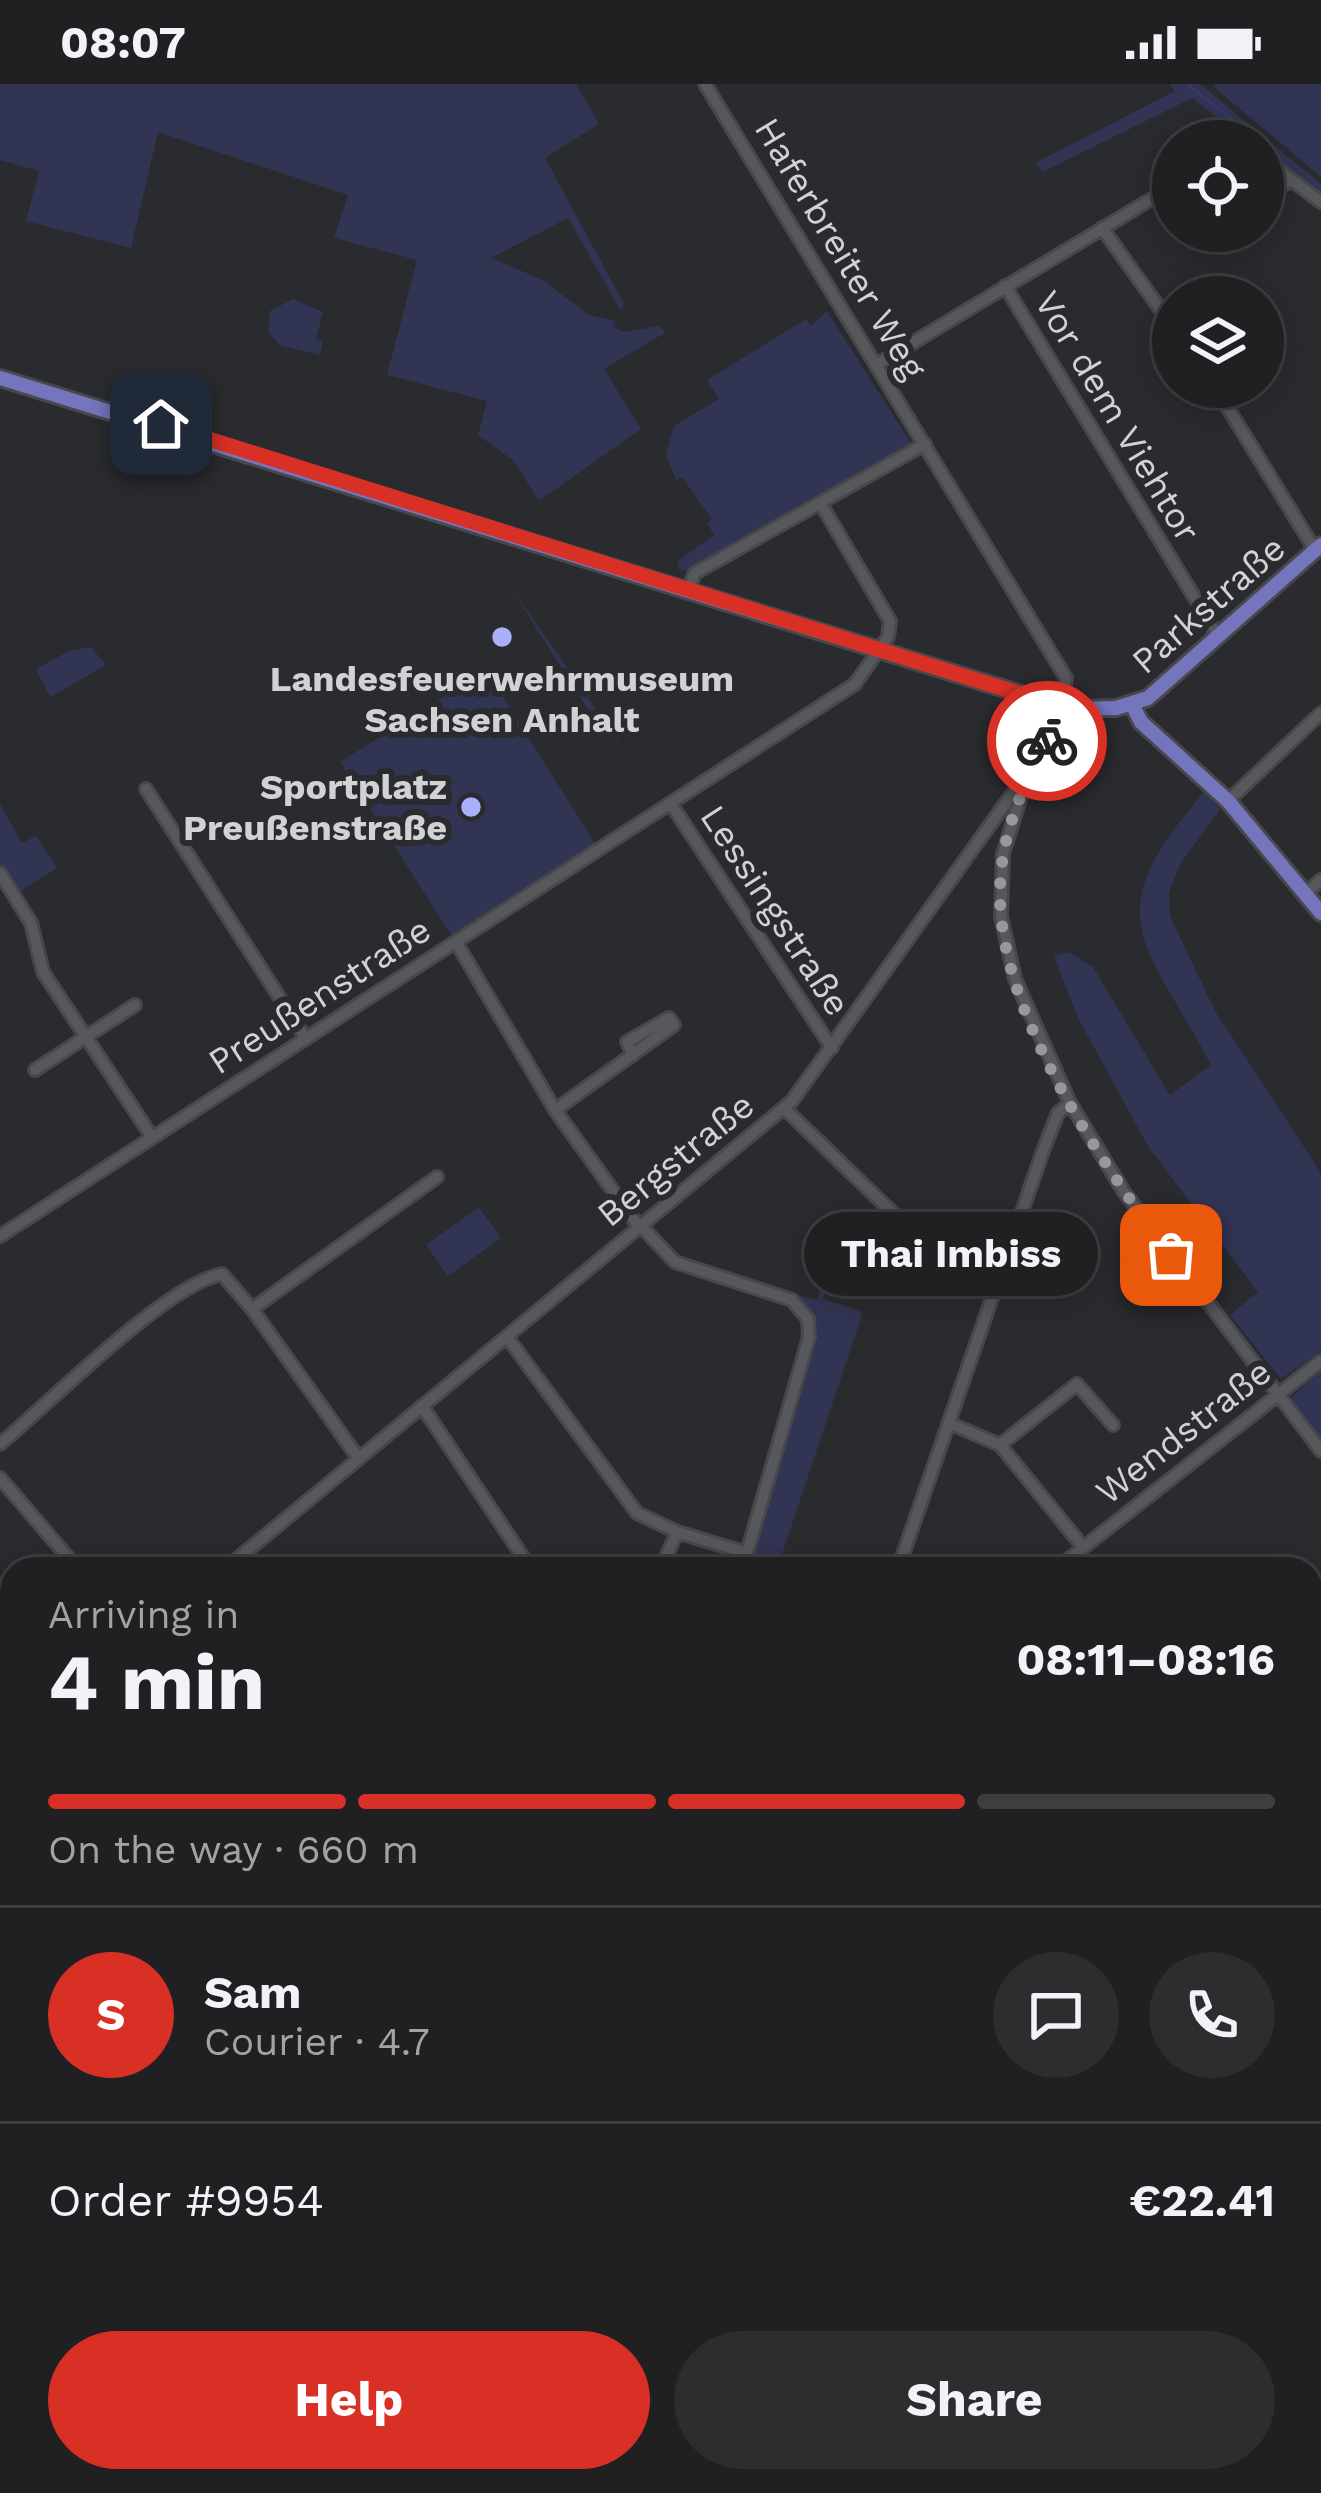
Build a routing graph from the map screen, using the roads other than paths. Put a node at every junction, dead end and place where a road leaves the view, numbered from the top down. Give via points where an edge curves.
1 (705, 84) edge
2 (1284, 176) edge
3 (1290, 181) junction
4 (1284, 184) edge
5 (1152, 198) edge
6 (1321, 202) edge
7 (1102, 228) junction
8 (1005, 286) junction
9 (1152, 298) edge
10 (876, 365) junction
11 (0, 378) edge
12 (1228, 408) edge
13 (925, 444) junction
14 (821, 504) junction
15 (1318, 548) edge
16 (688, 589) junction
17 (1218, 637) junction
18 (880, 649) junction
19 (1132, 704) junction
20 (1062, 707) junction
21 (1321, 713) edge
22 (1030, 774) junction
23 (146, 789) dead end
24 (1224, 796) junction
25 (671, 804) junction
26 (973, 854) junction
27 (1003, 854) junction
28 (0, 873) edge
29 (1321, 880) edge
30 (1305, 894) junction
31 (1321, 913) edge
32 (456, 942) junction
33 (135, 1005) dead end
34 (86, 1037) junction
35 (306, 1039) junction
36 (832, 1048) junction
37 (633, 1055) dead end
38 (35, 1070) dead end
39 (1070, 1102) junction
40 (784, 1108) junction
41 (555, 1110) junction
42 (152, 1138) junction
43 (437, 1177) dead end
44 (640, 1226) junction
45 (0, 1236) edge
46 (995, 1289) junction
47 (252, 1309) junction
48 (507, 1336) junction
49 (1321, 1361) edge
50 (1279, 1395) junction
51 (422, 1406) junction
52 (949, 1423) junction
53 (1113, 1425) dead end
54 (0, 1444) edge
55 (1000, 1445) junction
56 (1321, 1451) edge
57 (358, 1459) junction
58 (0, 1478) edge
59 (677, 1532) junction
60 (1083, 1547) junction
61 (68, 1557) edge
62 (240, 1557) edge
63 (523, 1557) edge
64 (666, 1557) edge
65 (902, 1557) edge
66 (1071, 1557) edge

1 - 10 street, Haferbreiter Weg
2 - 3 street
3 - 4 street
3 - 6 street
5 - 7 street, Vor dem Viehtor
7 - 8 street, Vor dem Viehtor
7 - 9 street
8 - 10 street, Vor dem Viehtor
8 - 17 street, Vor dem Viehtor
10 - 13 street, Haferbreiter Weg
11 - 16 main road
12 - 15 street
13 - 14 street
13 - 20 street, Haferbreiter Weg via 1064,671
14 - 16 street via 694,573
14 - 18 street via 890,621
15 - 17 main road, Parkstraße
16 - 18 main road
17 - 19 main road, Parkstraße via 1160,690
18 - 20 main road
18 - 25 street, Preußenstraße via 855,685
19 - 20 main road
19 - 24 main road via 1141,722
20 - 22 street
21 - 24 street
22 - 26 street, Bergstraße
22 - 27 street
23 - 35 street
24 - 30 main road
25 - 32 street, Preußenstraße
25 - 36 street, Lessingstraße
26 - 27 street
26 - 36 street, Bergstraße
27 - 39 street via 1000,902 1010,962
28 - 34 street via 32,923 43,972
29 - 30 street
30 - 31 main road
32 - 35 street, Preußenstraße
32 - 41 street
33 - 34 street
34 - 38 street
34 - 42 street
35 - 42 street, Preußenstraße
36 - 40 street, Bergstraße
37 - 41 street
39 - 46 street via 1058,1113
39 - 50 street via 1132,1204
40 - 44 street, Bergstraße
40 - 46 street via 951,1268
41 - 44 street
42 - 45 street, Preußenstraße
43 - 47 street
44 - 48 street, Bergstraße
44 - 59 street via 675,1262 792,1300 808,1318 747,1553
46 - 52 street
47 - 54 street via 228,1277 212,1276 110,1346
47 - 57 street
48 - 51 street, Bergstraße
48 - 59 street via 632,1507
49 - 50 street, Wendstraße
50 - 56 street
50 - 60 street, Wendstraße
51 - 57 street, Bergstraße
51 - 63 street
52 - 55 street
52 - 65 street
53 - 55 street via 1077,1384
55 - 60 street, Wendstraße
57 - 62 street, Bergstraße
58 - 61 street
59 - 64 street
60 - 66 street, Wendstraße

